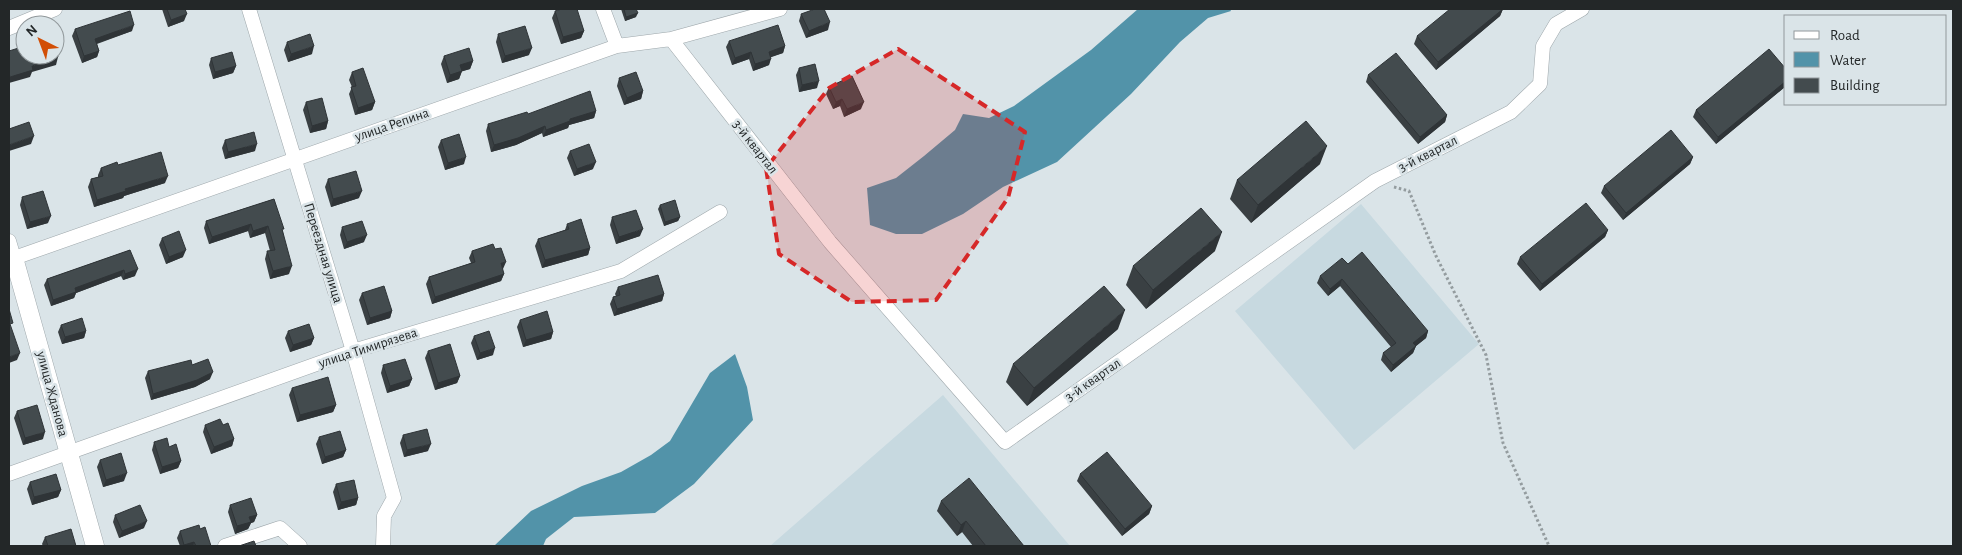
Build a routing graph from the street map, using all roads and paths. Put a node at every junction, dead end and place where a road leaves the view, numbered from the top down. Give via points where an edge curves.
1 (55, 9) edge
2 (249, 9) edge
3 (603, 9) edge
4 (780, 9) edge
5 (1582, 9) edge
6 (9, 28) edge
7 (671, 39) junction
8 (617, 46) junction
9 (295, 159) junction
10 (1375, 181) junction
11 (720, 212) dead end
12 (10, 253) edge
13 (353, 351) junction
14 (68, 454) junction
15 (9, 474) edge
16 (95, 546) edge
17 (225, 546) edge
18 (300, 546) edge
19 (382, 546) edge
20 (1549, 546) edge

1 - 6 street
2 - 9 street, Переездная улица
3 - 8 street
4 - 7 street, улица Репина
5 - 10 street, 3-й квартал via 1556,24 1543,46 1540,84 1511,112
7 - 8 street, улица Репина
7 - 10 street, 3-й квартал via 830,242 1005,442
8 - 9 street, улица Репина
9 - 12 street, улица Репина
9 - 13 street, Переездная улица
10 - 20 path via 1408,191 1436,256 1486,355 1503,443
11 - 13 street, улица Тимирязева via 621,271
12 - 14 street, улица Жданова
13 - 14 street, улица Тимирязева
13 - 19 street, Переездная улица via 394,498 384,516
14 - 15 street, улица Тимирязева
14 - 16 street, улица Жданова
17 - 18 street via 280,528

